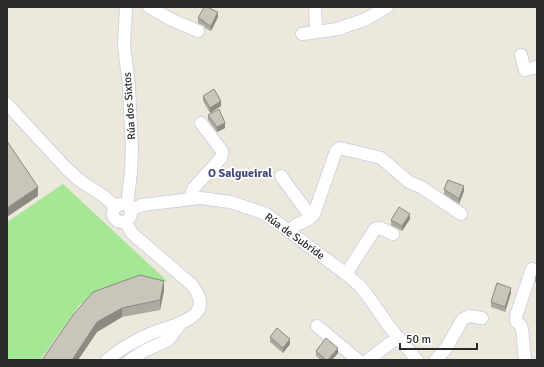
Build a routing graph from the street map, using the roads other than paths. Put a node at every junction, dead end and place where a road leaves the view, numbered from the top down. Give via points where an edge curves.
1 (126, 7) edge
2 (149, 7) edge
3 (315, 7) edge
4 (387, 7) edge
5 (198, 31) dead end
6 (316, 32) junction
7 (302, 34) dead end
8 (521, 55) dead end
9 (537, 67) edge
10 (7, 104) edge
11 (201, 123) dead end
12 (280, 176) dead end
13 (190, 199) junction
14 (124, 207) junction
15 (461, 214) dead end
16 (311, 217) junction
17 (289, 231) junction
18 (393, 234) dead end
19 (532, 269) dead end
20 (346, 274) junction
21 (482, 318) dead end
22 (181, 323) junction
23 (317, 326) dead end
24 (398, 338) junction
25 (107, 360) edge
26 (130, 360) edge
27 (358, 360) edge
28 (368, 360) edge
29 (417, 360) edge
30 (436, 360) edge
31 (525, 360) edge

1 - 14 street, Rúa dos Sixtos via 124,45 132,150 131,172
2 - 5 street
3 - 6 street
4 - 6 street via 366,19 338,29
6 - 7 street
8 - 9 street via 525,70
10 - 14 street via 79,180
11 - 13 street via 222,151 222,155 193,189
12 - 16 street
13 - 14 street, Rúa de Subride
13 - 17 street, Rúa de Subride via 231,202 266,214
14 - 22 street via 114,211 116,220 125,221 135,236 191,284 200,299 199,308 193,317
15 - 16 street via 409,182 380,158 340,148 336,151 316,210
16 - 17 street
17 - 20 street, Rúa de Subride
18 - 20 street via 380,228 375,229
19 - 31 street via 516,316 516,321 522,329
20 - 24 street, Rúa de Subride via 360,286
21 - 30 street via 469,316 463,319 447,347
22 - 25 street via 133,342
22 - 26 street via 168,340
23 - 27 street
24 - 28 street
24 - 29 street, Rúa de Subride

